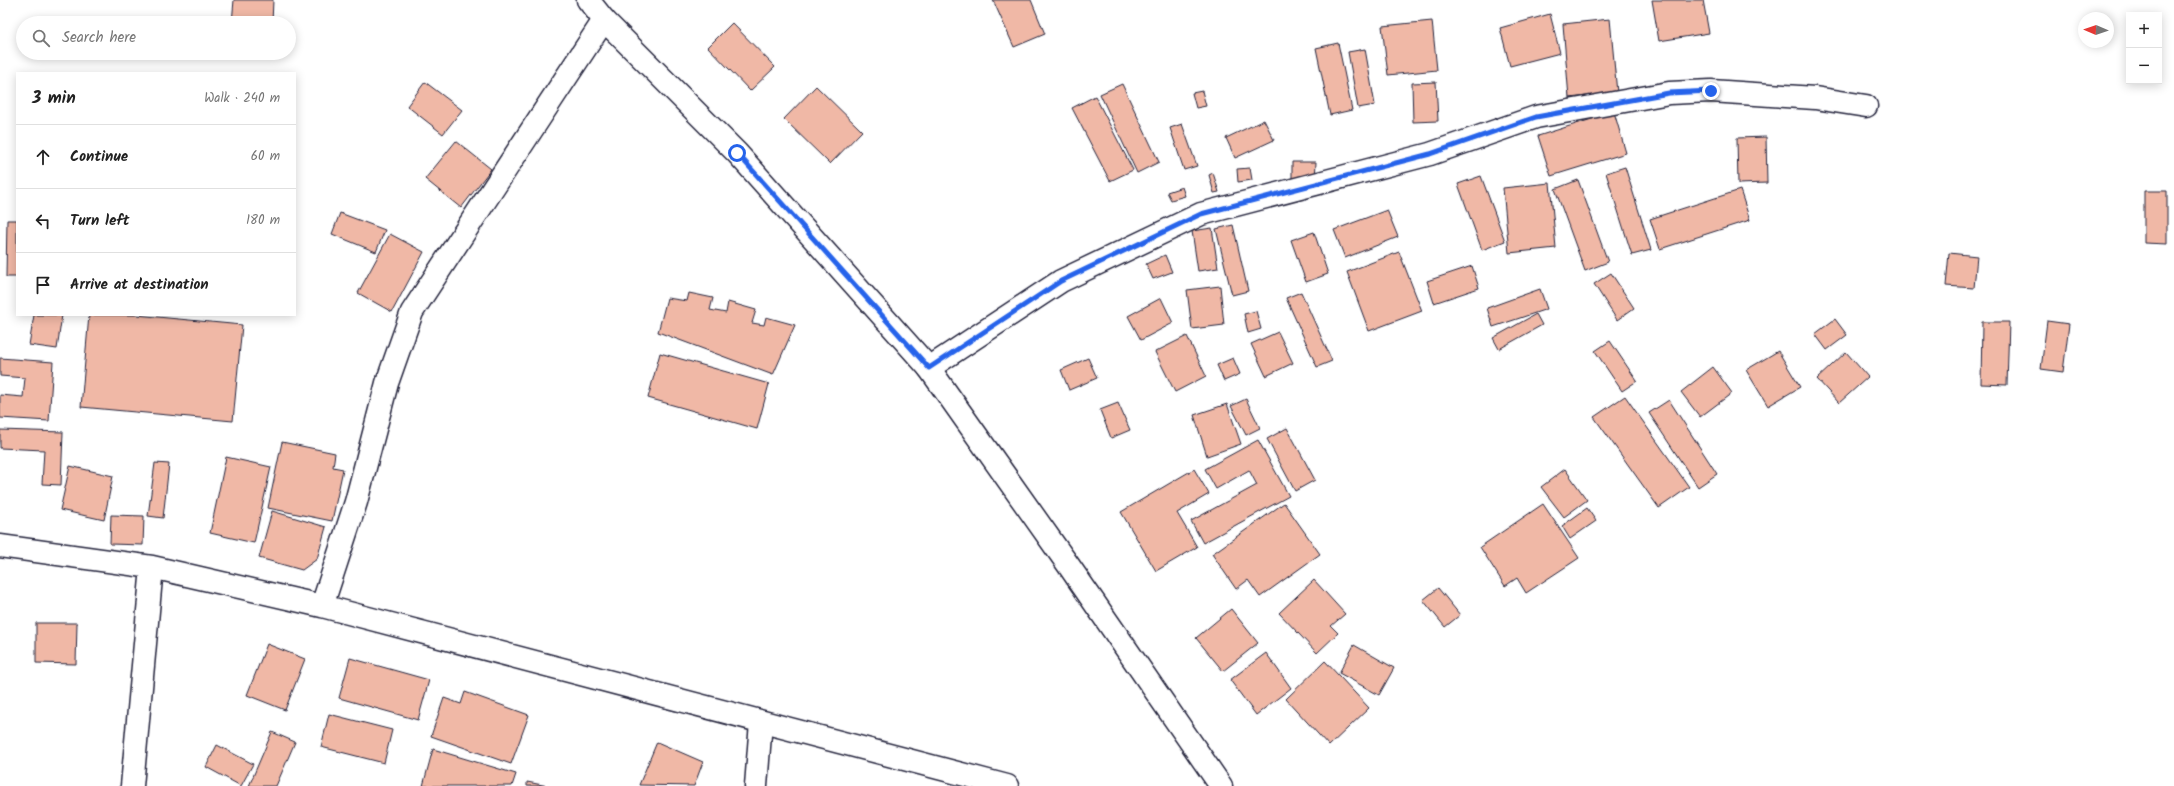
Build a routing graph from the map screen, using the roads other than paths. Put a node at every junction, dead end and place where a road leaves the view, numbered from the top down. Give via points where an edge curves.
1 (588, 0) edge
2 (604, 20) junction
3 (1866, 106) dead end
4 (929, 368) junction
5 (0, 546) edge
6 (152, 567) junction
7 (322, 606) junction
8 (761, 722) junction
9 (132, 786) edge
10 (756, 786) edge
11 (1007, 786) edge
12 (1221, 786) edge

1 - 2 street
2 - 4 street via 737,153
2 - 7 street via 412,312 387,383 356,502
3 - 4 street via 1816,98 1711,91 1669,93 1536,117 1430,154 1201,214 1061,281
4 - 12 street
5 - 6 street
6 - 7 street
6 - 9 street
7 - 8 street
8 - 10 street
8 - 11 street

